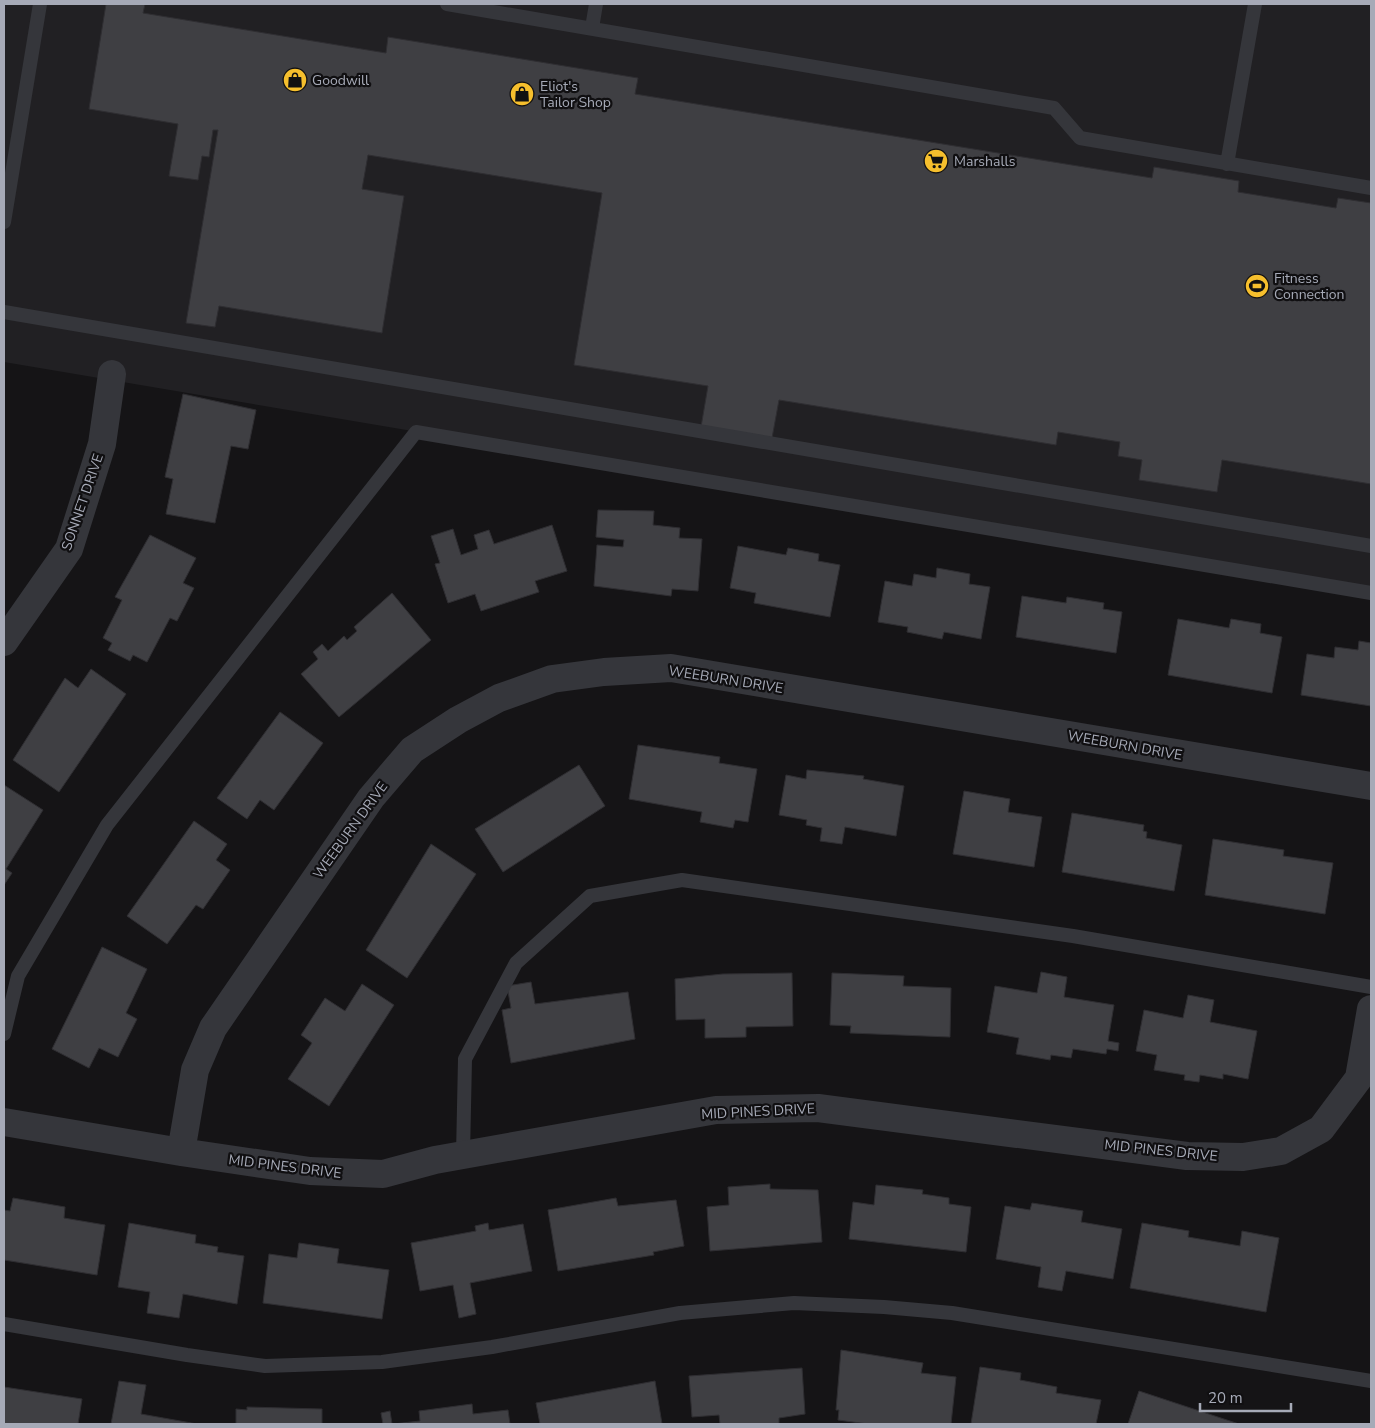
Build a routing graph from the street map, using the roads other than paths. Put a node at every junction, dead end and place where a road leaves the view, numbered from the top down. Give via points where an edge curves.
1 (40, 4) edge
2 (447, 4) edge
3 (596, 4) edge
4 (1255, 4) edge
5 (592, 28) junction
6 (1227, 164) junction
7 (1371, 188) edge
8 (4, 222) edge
9 (4, 312) edge
10 (112, 374) dead end
11 (1371, 546) edge
12 (1371, 593) edge
13 (4, 642) edge
14 (1371, 786) edge
15 (1371, 987) edge
16 (1371, 1010) edge
17 (4, 1034) edge
18 (4, 1122) edge
19 (181, 1152) junction
20 (464, 1155) junction
21 (4, 1324) edge
22 (1371, 1381) edge

1 - 8 lane
2 - 5 lane
3 - 5 lane
4 - 6 lane
5 - 6 lane via 1054,108 1080,138
6 - 7 lane
9 - 11 lane
10 - 13 street, SONNET DRIVE via 102,444 68,548
12 - 17 lane via 416,432 107,825 18,976
14 - 19 street, WEEBURN DRIVE via 671,668 552,679 499,698 412,750 371,798 213,1028 195,1070
15 - 20 lane via 1073,936 682,880 590,896 516,963 465,1059
16 - 20 street, MID PINES DRIVE via 1359,1078 1321,1129 1281,1151 1243,1157 1187,1156 818,1108 716,1110
18 - 19 street, MID PINES DRIVE
19 - 20 street, MID PINES DRIVE via 310,1171 384,1174
21 - 22 lane via 265,1366 382,1362 492,1347 680,1313 794,1303 952,1313

